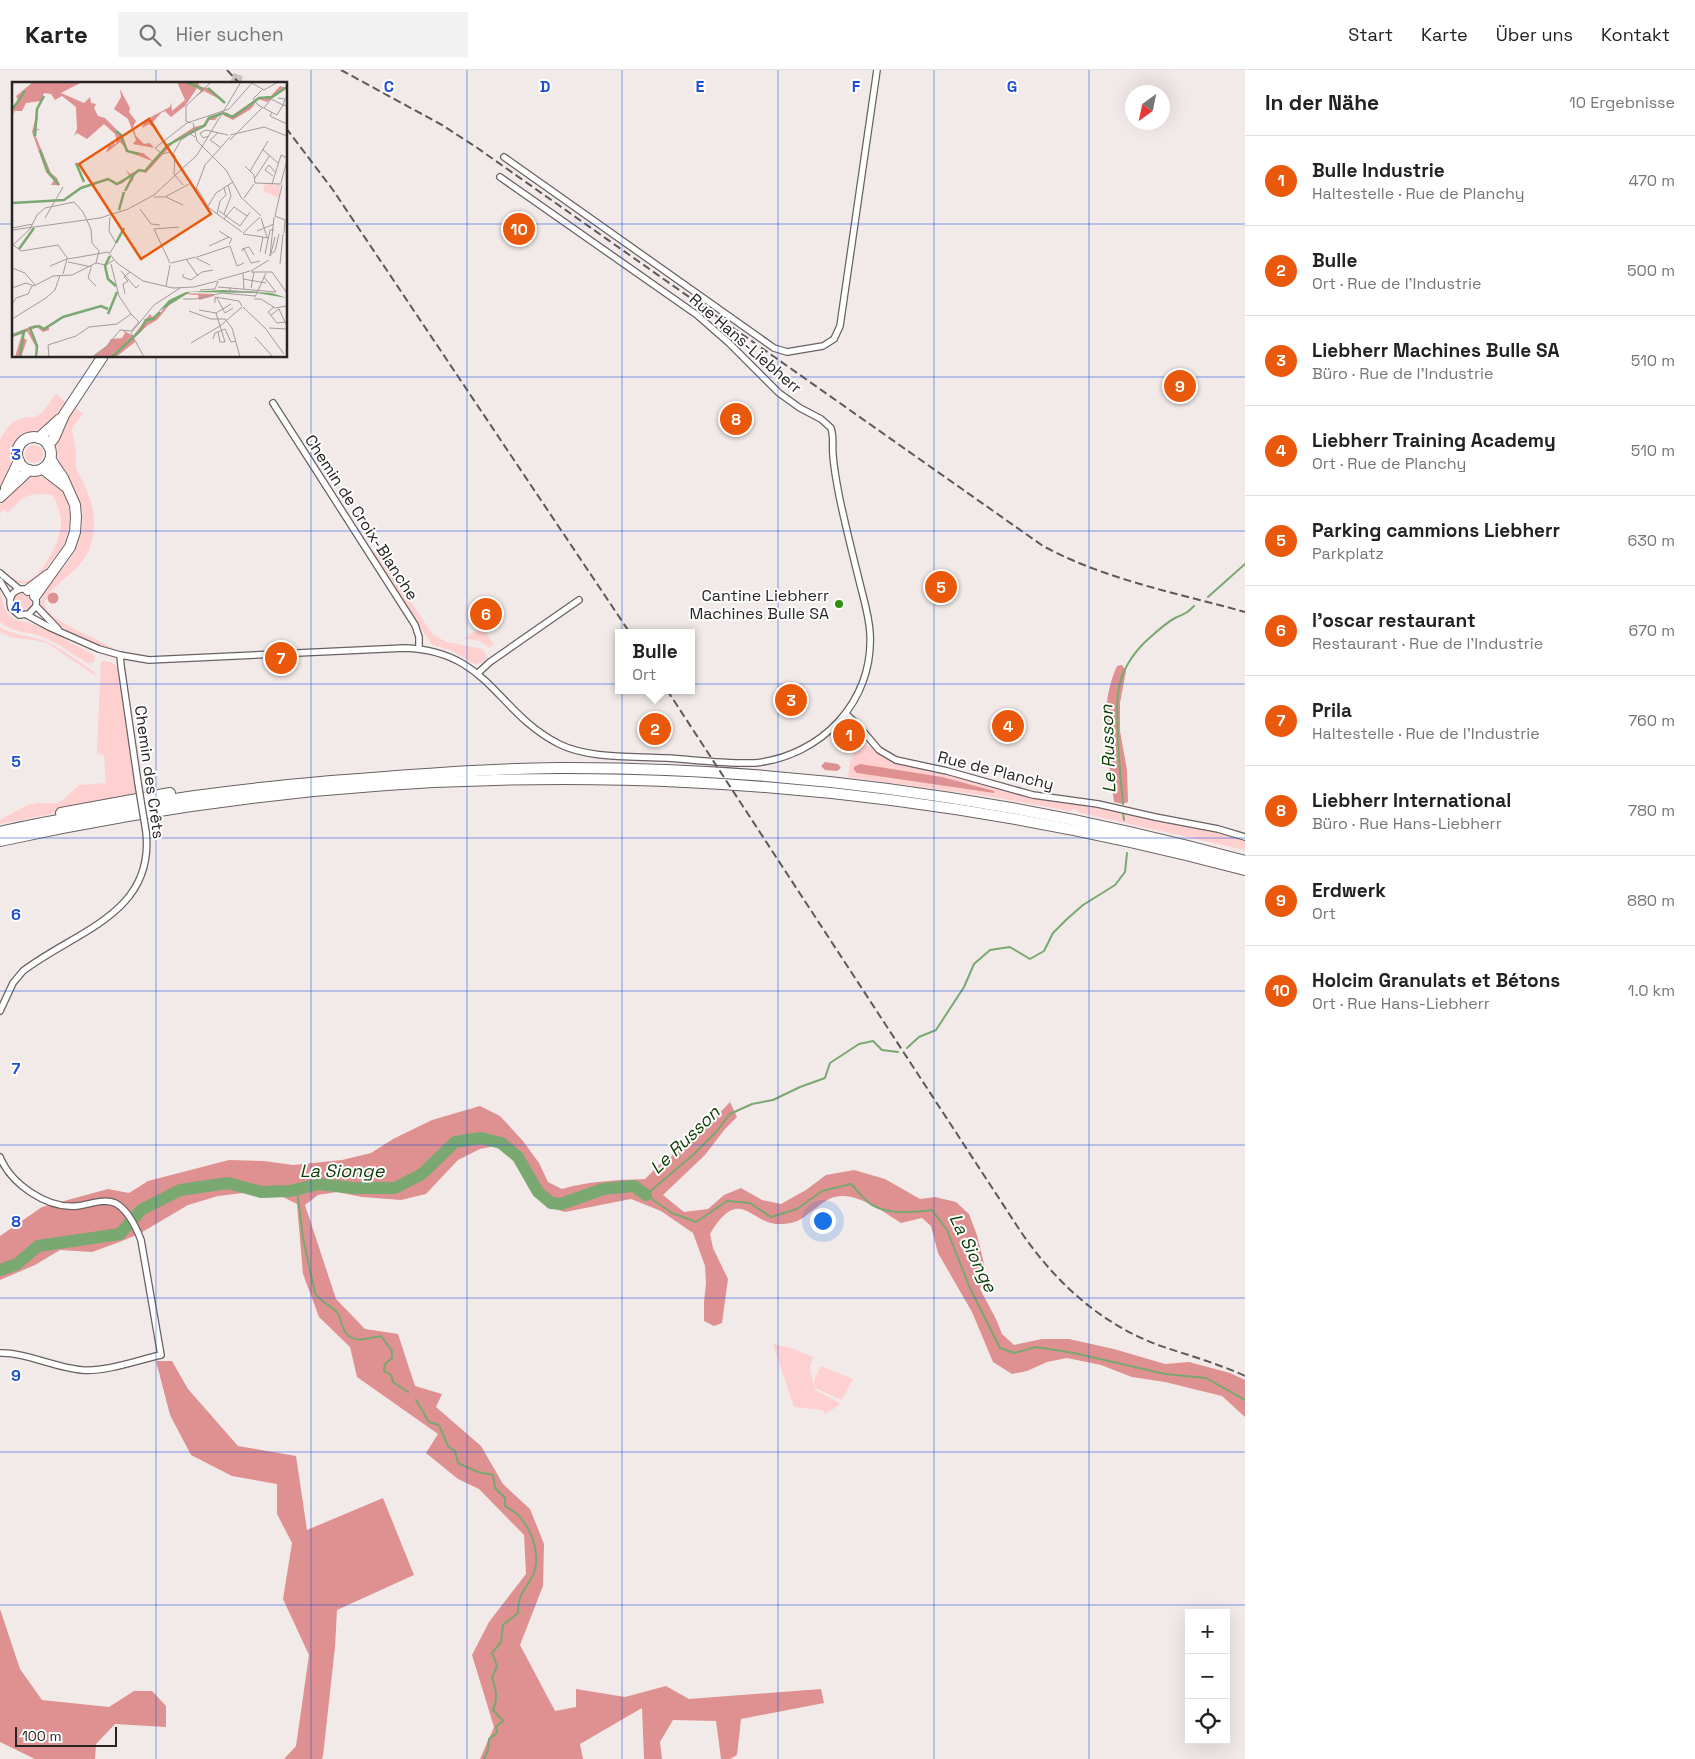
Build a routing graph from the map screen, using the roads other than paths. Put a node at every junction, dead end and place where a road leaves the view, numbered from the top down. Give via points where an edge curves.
1 (877, 70) edge
2 (504, 157) dead end
3 (500, 177) dead end
4 (102, 358) edge
5 (273, 404) dead end
6 (64, 415) junction
7 (39, 438) junction
8 (48, 445) junction
9 (51, 460) junction
10 (19, 461) junction
11 (42, 469) junction
12 (29, 470) junction
13 (66, 487) junction
14 (2, 495) edge
15 (0, 573) edge
16 (0, 581) edge
17 (29, 596) junction
18 (10, 598) junction
19 (579, 600) dead end
20 (27, 615) junction
21 (60, 631) junction
22 (419, 648) junction
23 (120, 656) junction
24 (478, 673) junction
25 (846, 714) junction
26 (539, 769) junction
27 (0, 825) edge
28 (0, 832) edge
29 (1245, 837) edge
30 (0, 842) edge
31 (1245, 861) edge
32 (1245, 870) edge
33 (0, 1011) edge
34 (0, 1158) edge
35 (0, 1354) edge

1 - 2 street, Rue Hans-Liebherr via 840,326 833,340 820,347 787,352 774,348
3 - 25 street, Rue Hans-Liebherr via 697,315 779,393 831,428 840,500 870,631 865,674
4 - 6 highway
5 - 22 street, Chemin de Croix-Blanche via 415,625
6 - 7 highway
6 - 8 highway
7 - 8 highway
7 - 10 highway via 30,437 20,445
8 - 9 highway
9 - 11 highway
9 - 13 highway
10 - 12 highway
10 - 14 highway
11 - 12 highway
11 - 13 highway
12 - 14 highway
13 - 17 highway via 75,505 76,517 70,547 51,573 35,583
15 - 17 street
16 - 18 street
17 - 18 street via 14,592
17 - 20 street via 32,612
17 - 21 street
18 - 20 street via 14,612
19 - 24 street
20 - 21 street
21 - 23 street
22 - 23 street, Rue Hans-Liebherr via 162,660
22 - 24 street, Rue Hans-Liebherr via 451,657
23 - 33 street, Chemin des Crêts, bridge via 146,832 145,865 129,898 112,915 23,971 13,983
24 - 25 street, Rue Hans-Liebherr via 544,735 567,747 594,753 736,763 765,762 810,746
25 - 29 street, Rue de Planchy via 879,750 896,760 1032,795 1098,804 1218,828
26 - 27 highway via 516,766 427,767 277,779 153,795
26 - 28 highway via 418,774 276,786 168,800
26 - 31 highway via 708,773 892,790 1074,820
30 - 32 highway via 154,812 262,796 475,780 634,779 781,788 926,804 1072,829
34 - 35 street via 14,1179 53,1204 72,1206 108,1201 117,1204 126,1214 142,1246 161,1354 84,1370

